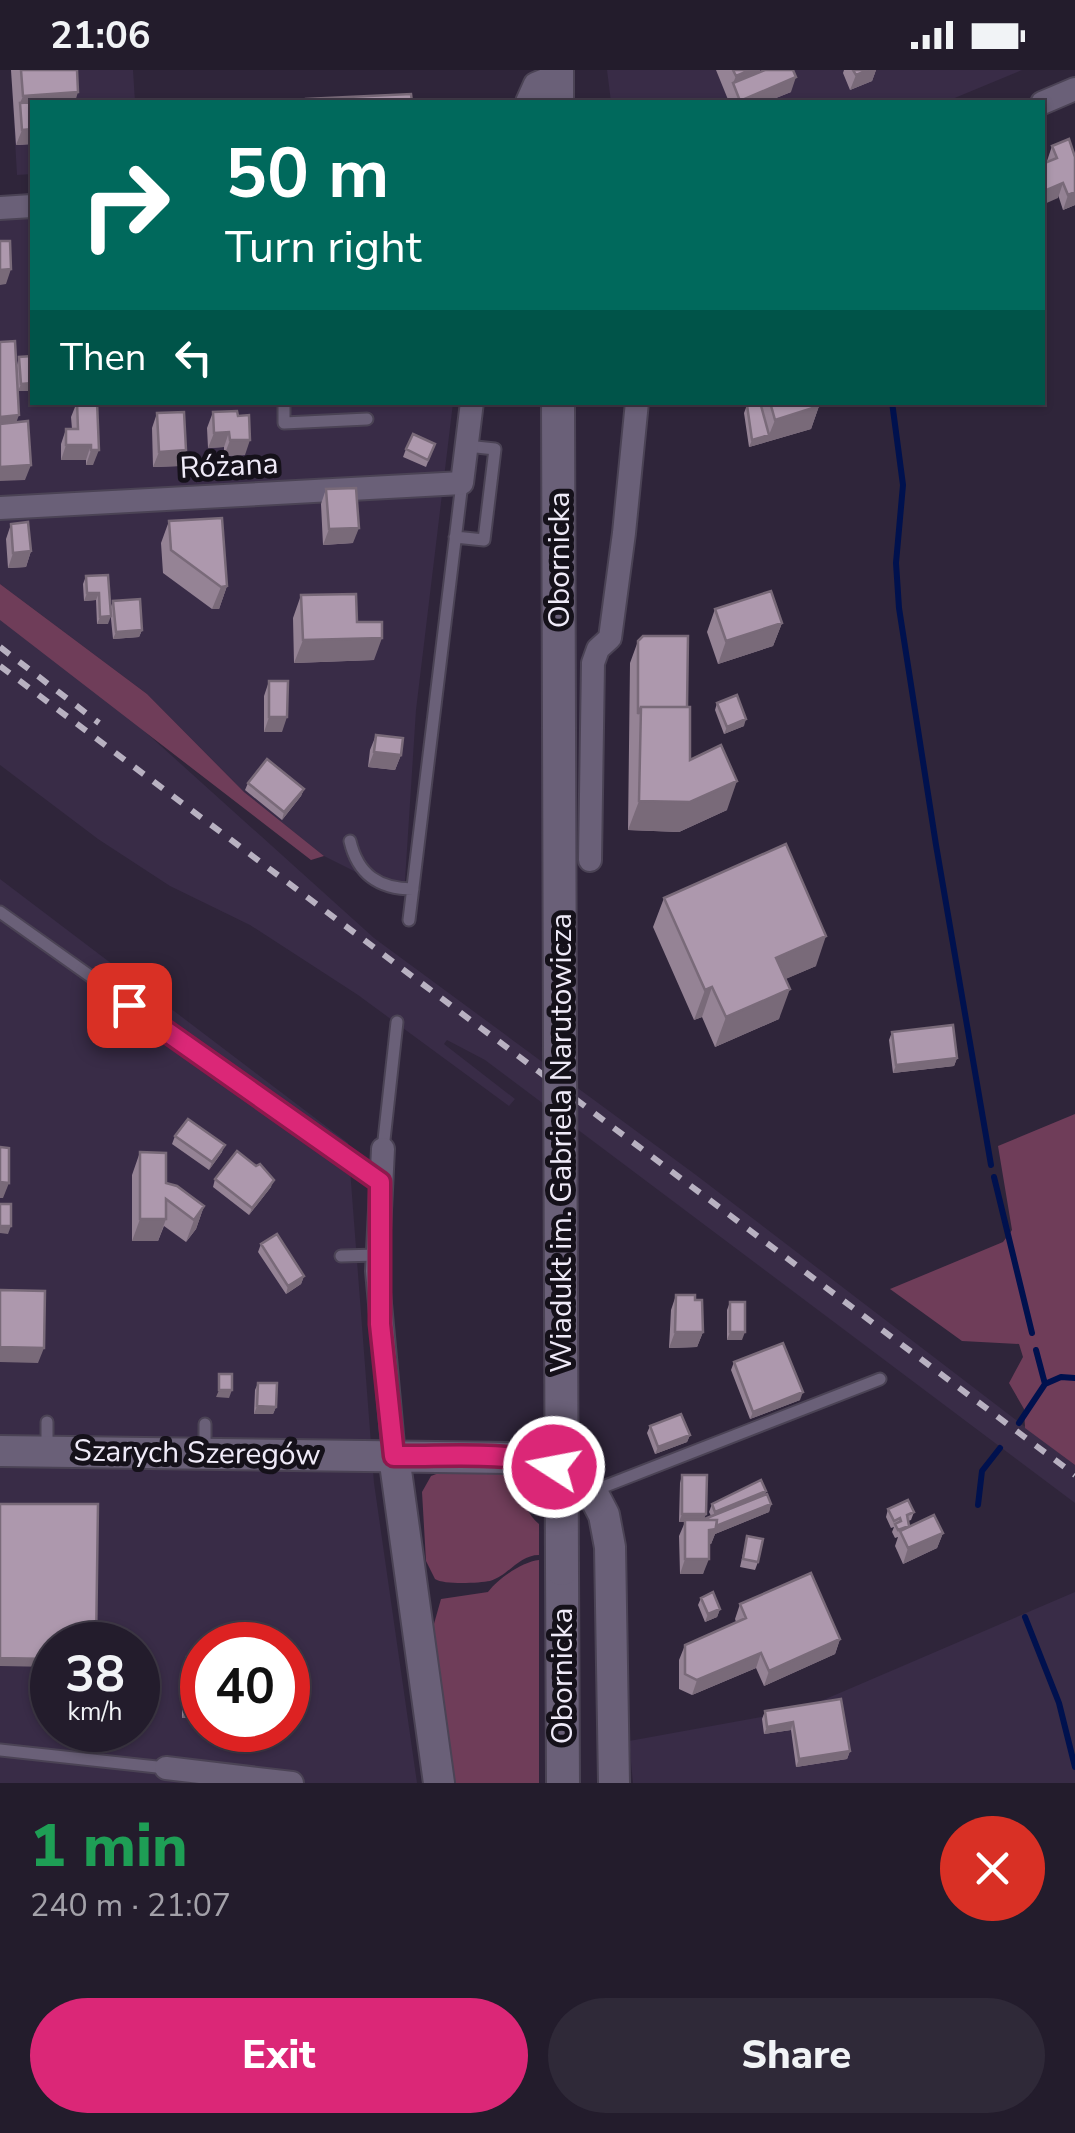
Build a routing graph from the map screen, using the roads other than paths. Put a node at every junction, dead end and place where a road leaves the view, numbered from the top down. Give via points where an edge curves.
1 (557, 83) edge
2 (1075, 89) edge
3 (529, 100) edge
4 (1045, 102) edge
5 (30, 206) edge
6 (0, 208) edge
7 (284, 405) edge
8 (472, 405) edge
9 (558, 405) edge
10 (636, 405) edge
11 (367, 418) dead end
12 (467, 446) junction
13 (462, 483) junction
14 (0, 508) edge
15 (455, 537) junction
16 (559, 718) joint
17 (350, 841) dead end
18 (590, 860) dead end
19 (413, 888) junction
20 (0, 912) edge
21 (409, 920) dead end
22 (397, 1022) dead end
23 (383, 1148) joint
24 (380, 1182) junction
25 (377, 1255) junction
26 (341, 1256) dead end
27 (880, 1379) dead end
28 (0, 1451) edge
29 (394, 1456) junction
30 (592, 1492) junction
31 (562, 1568) joint
32 (0, 1750) edge
33 (166, 1768) joint
34 (292, 1783) edge
35 (439, 1783) edge
36 (563, 1783) edge
37 (614, 1783) edge

1 - 3 street via 534,84
2 - 4 street
5 - 6 street
7 - 11 lane via 284,423
8 - 12 street
9 - 16 main road, Obornicka
10 - 18 street via 610,638 593,664
12 - 13 street
12 - 15 lane via 494,449 484,540
13 - 14 street, Różana
13 - 15 lane
15 - 19 lane
16 - 31 main road, Wiadukt im. Gabriela Narutowicza, bridge
17 - 19 lane via 365,874 391,889
19 - 21 lane
20 - 24 lane via 276,1115
22 - 23 lane
23 - 24 street
24 - 25 street
25 - 26 lane
25 - 29 street
27 - 30 lane
28 - 29 street, Szarych Szeregów via 47,1437 108,1460 205,1438
29 - 30 street, Szarych Szeregów via 534,1460 571,1474
29 - 35 street
30 - 37 street via 610,1547
31 - 36 main road, Obornicka
32 - 33 lane
33 - 34 street

